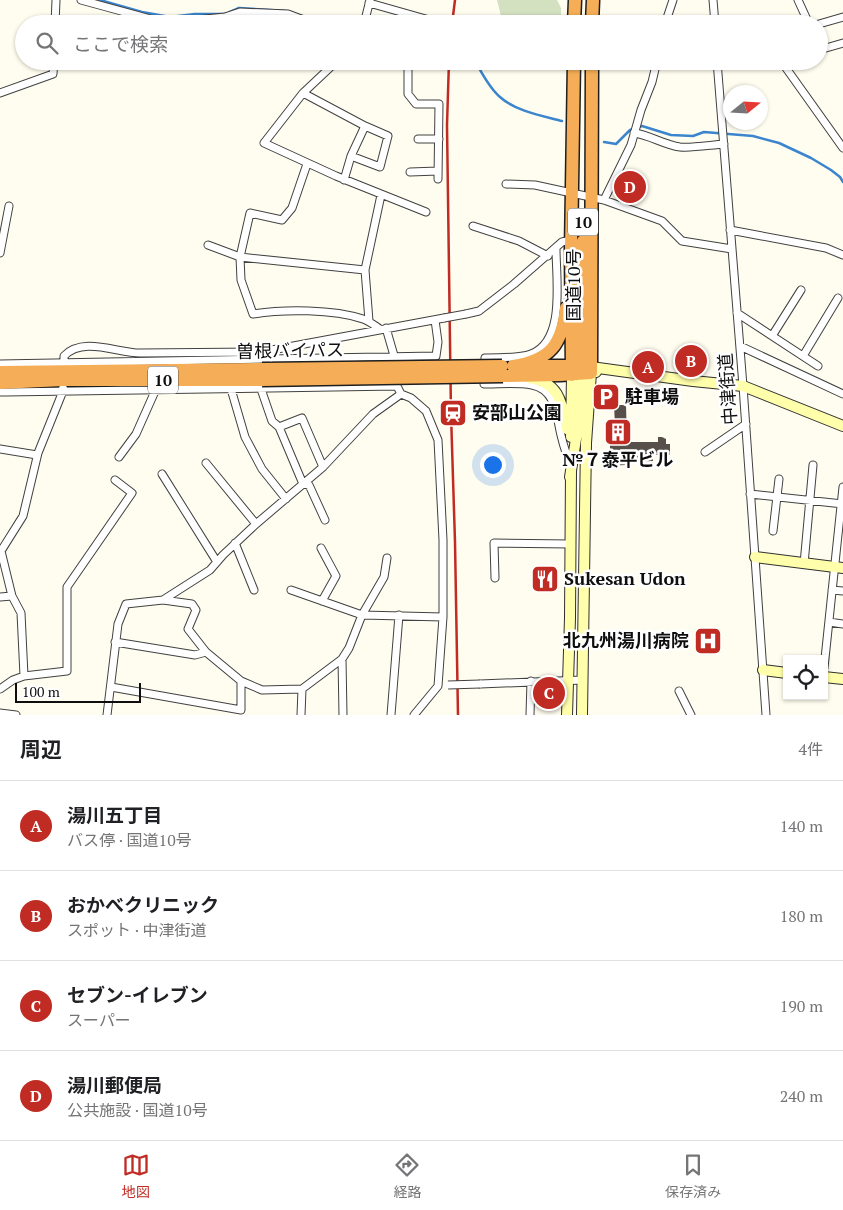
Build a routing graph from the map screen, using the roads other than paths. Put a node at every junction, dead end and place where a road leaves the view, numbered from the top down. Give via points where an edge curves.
1 (56, 0) edge
2 (82, 0) edge
3 (575, 0) edge
4 (593, 0) edge
5 (673, 0) edge
6 (713, 0) edge
7 (798, 0) edge
8 (370, 2) edge
9 (55, 15) edge
10 (136, 15) edge
11 (230, 15) edge
12 (291, 15) edge
13 (366, 15) edge
14 (413, 15) edge
15 (574, 15) edge
16 (592, 15) edge
17 (668, 15) edge
18 (714, 15) edge
19 (805, 15) edge
20 (843, 17) edge
21 (828, 21) edge
22 (843, 42) edge
23 (828, 47) edge
24 (53, 70) edge
25 (327, 70) edge
26 (408, 70) edge
27 (575, 70) edge
28 (592, 70) edge
29 (655, 70) edge
30 (719, 70) edge
31 (788, 70) edge
32 (0, 93) edge
33 (303, 93) junction
34 (365, 126) junction
35 (634, 133) junction
36 (418, 139) dead end
37 (438, 139) junction
38 (723, 141) junction
39 (843, 148) edge
40 (351, 156) junction
41 (307, 164) junction
42 (410, 172) dead end
43 (344, 180) junction
44 (506, 184) dead end
45 (381, 195) junction
46 (588, 196) junction
47 (10, 206) dead end
48 (426, 212) dead end
49 (473, 226) dead end
50 (730, 230) junction
51 (208, 245) dead end
52 (571, 245) junction
53 (556, 249) junction
54 (732, 249) junction
55 (0, 253) edge
56 (843, 255) edge
57 (548, 256) junction
58 (240, 257) junction
59 (365, 270) junction
60 (801, 290) dead end
61 (838, 298) dead end
62 (737, 313) junction
63 (435, 320) junction
64 (369, 321) junction
65 (383, 328) junction
66 (772, 336) junction
67 (740, 346) junction
68 (803, 356) junction
69 (395, 357) junction
70 (0, 364) edge
71 (818, 366) dead end
72 (582, 370) junction
73 (508, 371) junction
74 (0, 372) edge
75 (64, 377) junction
76 (262, 379) junction
77 (0, 382) edge
78 (397, 386) junction
79 (743, 386) junction
80 (156, 389) junction
81 (231, 389) junction
82 (0, 392) edge
83 (401, 394) junction
84 (843, 394) edge
85 (746, 424) junction
86 (843, 426) edge
87 (279, 427) junction
88 (0, 449) edge
89 (571, 450) junction
90 (705, 452) dead end
91 (37, 455) junction
92 (118, 456) dead end
93 (206, 463) dead end
94 (813, 465) dead end
95 (323, 467) junction
96 (571, 471) junction
97 (162, 474) dead end
98 (779, 479) dead end
99 (115, 480) dead end
100 (303, 484) junction
101 (843, 487) edge
102 (750, 494) junction
103 (778, 497) junction
104 (286, 498) junction
105 (810, 500) junction
106 (842, 504) edge
107 (325, 520) dead end
108 (256, 524) junction
109 (774, 530) dead end
110 (235, 543) junction
111 (570, 544) junction
112 (321, 548) dead end
113 (755, 557) junction
114 (387, 558) dead end
115 (217, 562) junction
116 (804, 564) junction
117 (839, 568) edge
118 (495, 578) dead end
119 (254, 590) dead end
120 (291, 590) dead end
121 (832, 590) junction
122 (843, 591) edge
123 (12, 596) junction
124 (0, 597) edge
125 (163, 600) junction
126 (322, 601) junction
127 (362, 615) junction
128 (399, 615) junction
129 (443, 617) junction
130 (829, 622) junction
131 (843, 624) edge
132 (115, 642) junction
133 (206, 652) junction
134 (825, 655) edge
135 (342, 659) junction
136 (762, 670) junction
137 (783, 673) edge
138 (24, 676) junction
139 (828, 678) edge
140 (568, 680) junction
141 (583, 680) junction
142 (843, 680) edge
143 (241, 681) junction
144 (531, 681) junction
145 (438, 686) junction
146 (111, 687) junction
147 (0, 689) edge
148 (302, 689) junction
149 (679, 690) dead end
150 (0, 713) edge
151 (16, 715) edge
152 (107, 715) edge
153 (301, 715) edge
154 (343, 715) edge
155 (391, 715) edge
156 (414, 715) edge
157 (530, 715) edge
158 (567, 715) edge
159 (582, 715) edge
160 (691, 715) edge
161 (766, 715) edge

1 - 9 street
2 - 10 street
3 - 15 highway
4 - 16 highway
5 - 17 street
6 - 18 street
7 - 19 street
8 - 13 street
8 - 14 street
11 - 12 street via 240,12
20 - 21 street
22 - 23 street
24 - 32 street via 53,74
25 - 33 street
26 - 37 street via 408,94 416,104 439,104
27 - 46 highway, 国道10号 / 10
28 - 46 highway, 国道10号 / 10
29 - 35 street
30 - 38 street, 中津街道
31 - 39 street
33 - 34 street
33 - 41 street via 264,143
34 - 40 street
34 - 40 street via 388,136 380,168
35 - 38 street via 680,147
35 - 46 street via 631,145
36 - 37 street
37 - 42 street via 438,175
38 - 50 street, 中津街道
40 - 43 street
41 - 43 street
41 - 58 street via 292,208 282,220 250,213
43 - 45 street
44 - 46 street
45 - 48 street
45 - 59 street
46 - 52 highway, 国道10号 / 10
46 - 54 street via 662,221 682,241
46 - 72 highway, 国道10号 / 10
47 - 55 street
49 - 57 street via 519,241
50 - 54 street, 中津街道
50 - 56 street via 826,248
51 - 58 street
52 - 53 street via 562,242
52 - 72 highway, 10
52 - 73 highway via 564,320 558,342 545,356
53 - 57 street
53 - 96 street via 556,312 551,335 532,354 485,358 484,384 531,385 544,390 555,406
54 - 62 street, 中津街道
57 - 63 street, bridge via 479,311
58 - 59 street
58 - 64 street via 241,280 253,314 275,310 335,313
59 - 64 street
60 - 66 street
61 - 68 street
62 - 66 street
62 - 67 street, 中津街道
63 - 65 street
63 - 69 street via 436,356
64 - 65 street
65 - 69 street
65 - 75 street via 261,352 140,354 109,347 77,347 64,356
66 - 68 street
67 - 79 street, 中津街道
67 - 84 street
68 - 71 street
69 - 75 street
69 - 78 street
70 - 75 street
72 - 73 highway, 曽根バイパス / 10
72 - 79 street via 609,370
72 - 89 street
72 - 96 street
72 - 141 street via 586,443
73 - 76 highway, 曽根バイパス / 10, bridge
73 - 89 street via 539,380 555,391 563,410
74 - 75 highway, 曽根バイパス / 10
75 - 76 highway, 曽根バイパス / 10
75 - 77 highway, 曽根バイパス / 10
75 - 80 street
75 - 82 street
75 - 91 street
76 - 78 street
76 - 81 street
76 - 87 street via 272,421
78 - 83 street
79 - 85 street, 中津街道
79 - 86 street
80 - 81 street
80 - 92 street via 136,434
81 - 104 street via 245,437 262,469
83 - 95 street via 373,414
83 - 129 street via 426,411 438,440
85 - 90 street
85 - 102 street, 中津街道
87 - 95 street via 302,418
87 - 100 street
88 - 91 street
89 - 96 street
91 - 123 street via 23,516 1,551
93 - 108 street
94 - 105 street
95 - 100 street
96 - 111 street
97 - 115 street
98 - 103 street
99 - 138 street via 132,493 67,587 67,670
100 - 104 street
100 - 107 street via 309,485
101 - 106 street
102 - 103 street
102 - 113 street, 中津街道
103 - 105 street
103 - 109 street
104 - 108 street
105 - 106 street
105 - 116 street
106 - 117 street
108 - 110 street
110 - 115 street
110 - 119 street
111 - 118 street via 494,543
111 - 140 street
112 - 126 street via 336,576
113 - 116 street
113 - 136 street, 中津街道
114 - 127 street via 384,577
115 - 125 street via 210,570
116 - 117 street
117 - 121 street
120 - 126 street
121 - 122 street
121 - 130 street
123 - 124 street
123 - 138 street via 21,612
125 - 132 street via 126,604
125 - 133 street via 192,604 196,610 188,629
126 - 127 street
127 - 128 street
127 - 135 street
128 - 129 street
128 - 155 street
129 - 145 street
130 - 131 street
130 - 134 street
132 - 133 street via 195,655
132 - 146 street
133 - 143 street
135 - 148 street
135 - 154 street
136 - 137 street
136 - 161 street, 中津街道
138 - 147 street
139 - 142 street
140 - 141 street
140 - 144 street
140 - 158 street
141 - 159 street
143 - 146 street via 241,710
143 - 148 street via 262,690
144 - 145 street, bridge
144 - 157 street
145 - 156 street
146 - 152 street
148 - 153 street
149 - 160 street
150 - 151 street

